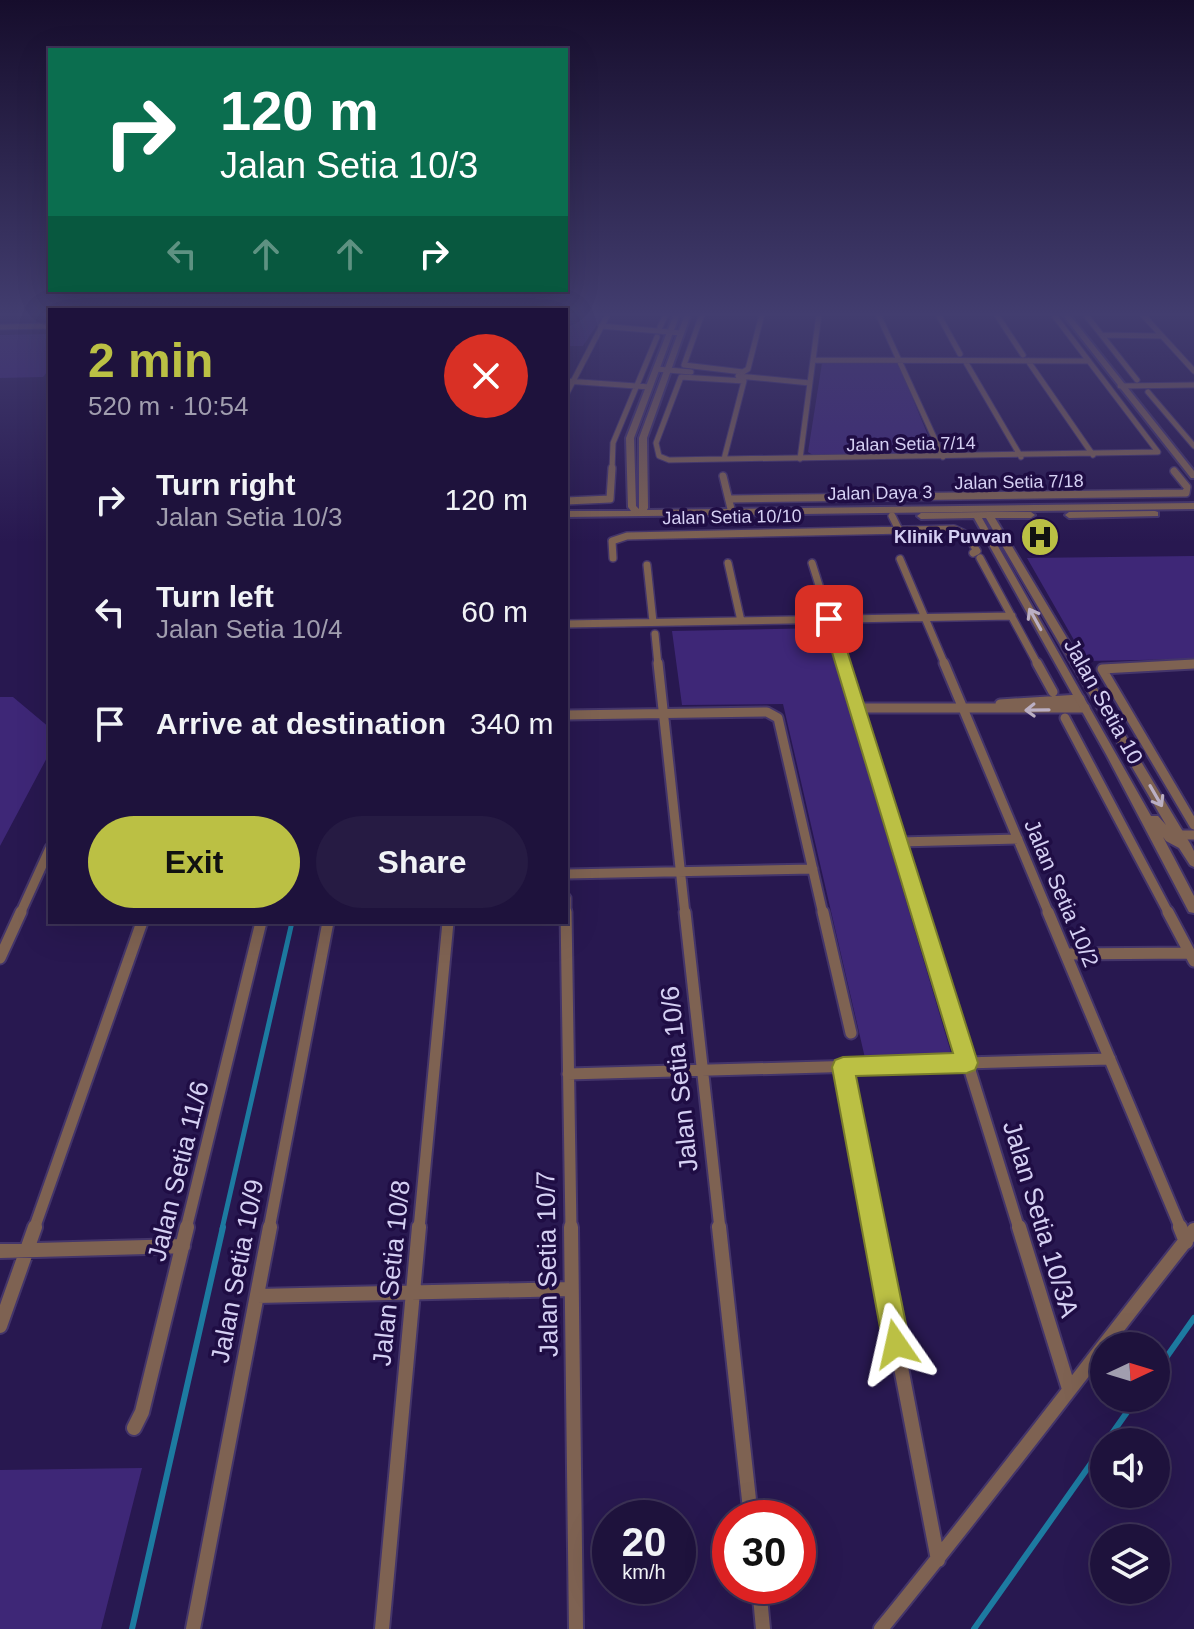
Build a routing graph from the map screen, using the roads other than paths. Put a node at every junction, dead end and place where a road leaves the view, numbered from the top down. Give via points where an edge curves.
1 (635, 390) edge
2 (649, 390) edge
3 (660, 390) edge
4 (676, 390) edge
5 (742, 390) edge
6 (809, 390) edge
7 (913, 390) edge
8 (982, 390) edge
9 (1048, 390) edge
10 (1111, 390) edge
11 (1127, 390) edge
12 (1127, 390) edge
13 (1148, 392) dead end
14 (1194, 446) edge
15 (1093, 455) junction
16 (943, 457) junction
17 (1021, 457) junction
18 (800, 459) junction
19 (724, 460) junction
20 (1194, 468) edge
21 (630, 470) junction
22 (642, 470) junction
23 (1174, 471) dead end
24 (723, 476) dead end
25 (1194, 476) edge
26 (1095, 495) junction
27 (729, 499) junction
28 (568, 501) edge
29 (1194, 505) edge
30 (1103, 506) junction
31 (913, 509) junction
32 (1042, 511) junction
33 (696, 512) junction
34 (732, 513) junction
35 (639, 514) junction
36 (982, 514) junction
37 (1194, 514) edge
38 (892, 516) junction
39 (938, 516) junction
40 (568, 517) edge
41 (568, 517) edge
42 (568, 517) edge
43 (722, 520) junction
44 (899, 530) junction
45 (725, 533) junction
46 (989, 537) junction
47 (1002, 537) junction
48 (613, 558) dead end
49 (900, 559) dead end
50 (728, 563) dead end
51 (812, 563) dead end
52 (647, 565) dead end
53 (1012, 616) junction
54 (925, 617) junction
55 (829, 619) junction
56 (741, 621) junction
57 (568, 624) edge
58 (654, 628) junction
59 (1067, 644) junction
60 (1194, 665) edge
61 (1053, 692) dead end
62 (1084, 704) junction
63 (962, 706) junction
64 (857, 708) junction
65 (663, 714) junction
66 (568, 715) edge
67 (1065, 718) dead end
68 (1113, 756) junction
69 (1137, 764) junction
70 (1194, 825) edge
71 (1194, 835) edge
72 (1018, 839) junction
73 (1183, 841) edge
74 (899, 842) junction
75 (1194, 862) edge
76 (813, 869) junction
77 (45, 870) edge
78 (681, 871) junction
79 (568, 874) edge
80 (1194, 901) edge
81 (1194, 908) edge
82 (141, 924) edge
83 (261, 924) edge
84 (328, 924) edge
85 (448, 924) edge
86 (566, 924) edge
87 (1066, 954) junction
88 (1192, 957) edge
89 (0, 958) edge
90 (851, 1033) dead end
91 (1110, 1059) junction
92 (967, 1063) junction
93 (843, 1067) junction
94 (703, 1070) junction
95 (568, 1074) junction
96 (1190, 1236) edge
97 (183, 1246) junction
98 (27, 1250) junction
99 (0, 1251) edge
100 (571, 1289) junction
101 (412, 1292) junction
102 (257, 1296) junction
103 (0, 1326) edge
104 (1069, 1389) junction
105 (134, 1428) dead end
106 (749, 1500) edge
107 (938, 1560) junction
108 (761, 1604) edge
109 (193, 1629) edge
110 (382, 1629) edge
111 (576, 1629) edge
112 (763, 1629) edge
113 (881, 1629) edge

1 - 28 street via 613,443 610,499
2 - 21 street via 630,438
3 - 22 street via 643,438
4 - 19 street, Jalan Setia 7/14 via 656,443 664,459
5 - 19 street, Jalan Setia 7/14
6 - 18 street
7 - 16 street
8 - 17 street
9 - 15 street
10 - 15 street, Jalan Setia 7/14 via 1158,452
11 - 20 street
12 - 25 street
13 - 14 street
15 - 17 street, Jalan Setia 7/14
16 - 17 street, Jalan Setia 7/14
16 - 18 street, Jalan Setia 7/14
18 - 19 street, Jalan Setia 7/14
21 - 35 street via 632,507
21 - 40 street via 621,507
22 - 33 street via 650,504
22 - 35 street via 644,508
23 - 26 street, Jalan Setia 7/18 via 1186,493
24 - 27 street
26 - 27 street, Jalan Setia 7/18
26 - 30 street
27 - 34 street
29 - 30 street, Jalan Daya 3
30 - 32 street, Jalan Daya 3
31 - 32 street, Jalan Daya 3
31 - 34 street, Jalan Daya 3
31 - 36 street
32 - 36 street, Jalan Daya 3
32 - 37 street, Jalan Daya 3
32 - 47 street via 1005,519 1000,524
33 - 34 street, Jalan Daya 3
33 - 35 street, Jalan Daya 3
35 - 41 street
35 - 43 street
36 - 39 street, Jalan Daya 3
36 - 46 street, Jalan Setia 10
36 - 47 street, Jalan Setia 10
38 - 39 street, Jalan Daya 3
38 - 43 street, Jalan Daya 3
38 - 44 street
39 - 46 street via 975,523
42 - 43 street, Jalan Daya 3
43 - 45 street
44 - 45 street, Jalan Setia 10/10
44 - 53 street, Jalan Setia 10/10 via 962,531
45 - 48 street, Jalan Setia 10/10 via 617,538 612,541
62 -> 46 street, Jalan Setia 10
47 - 59 street, Jalan Setia 10
49 - 54 street, Jalan Setia 10/2
50 - 56 street
51 - 55 street, Jalan Setia 10/3A
52 - 58 street, Jalan Setia 10/6
53 - 54 street
53 - 61 street
54 - 55 street
54 - 63 street, Jalan Setia 10/2
55 - 56 street
55 - 64 street, Jalan Setia 10/3A
56 - 58 street
57 - 58 street
58 - 65 street, Jalan Setia 10/6
59 - 62 street via 1067,656 1088,695
59 - 69 street, Jalan Setia 10
60 - 70 street via 1102,669
62 - 63 street via 1026,711
62 - 68 street, Jalan Setia 10
62 - 69 street
63 - 64 street
63 - 72 street, Jalan Setia 10/2
64 - 74 street, Jalan Setia 10/3A
65 - 66 street
65 - 76 street via 775,714
65 - 78 street, Jalan Setia 10/6
67 - 88 street
68 - 73 street via 1158,826
68 - 81 street, Jalan Setia 10
69 -> 73 street, Jalan Setia 10
71 - 73 street
72 - 74 street
72 - 87 street, Jalan Setia 10/2
73 - 75 street, Jalan Setia 10
73 - 80 street via 1172,852
74 - 92 street, Jalan Setia 10/3A
76 - 78 street
76 - 90 street
77 - 89 street
78 - 79 street
78 - 94 street, Jalan Setia 10/6
82 - 98 street
83 - 97 street, Jalan Setia 11/6
84 - 102 street, Jalan Setia 10/9
85 - 101 street, Jalan Setia 10/8
86 - 95 street, Jalan Setia 10/7
87 - 88 street
87 - 91 street, Jalan Setia 10/2
91 - 92 street
91 - 96 street, Jalan Setia 10/2
92 - 93 street
92 - 104 street, Jalan Setia 10/3A
93 - 94 street
93 - 107 street
94 - 95 street
94 - 106 street, Jalan Setia 10/6
95 - 100 street, Jalan Setia 10/7
96 - 104 street
97 - 98 street
97 - 105 street, Jalan Setia 11/6
98 - 99 street
98 - 103 street
100 - 101 street
100 - 111 street, Jalan Setia 10/7
101 - 102 street
101 - 110 street, Jalan Setia 10/8
102 - 109 street, Jalan Setia 10/9
104 - 107 street
107 - 113 street
108 - 112 street

